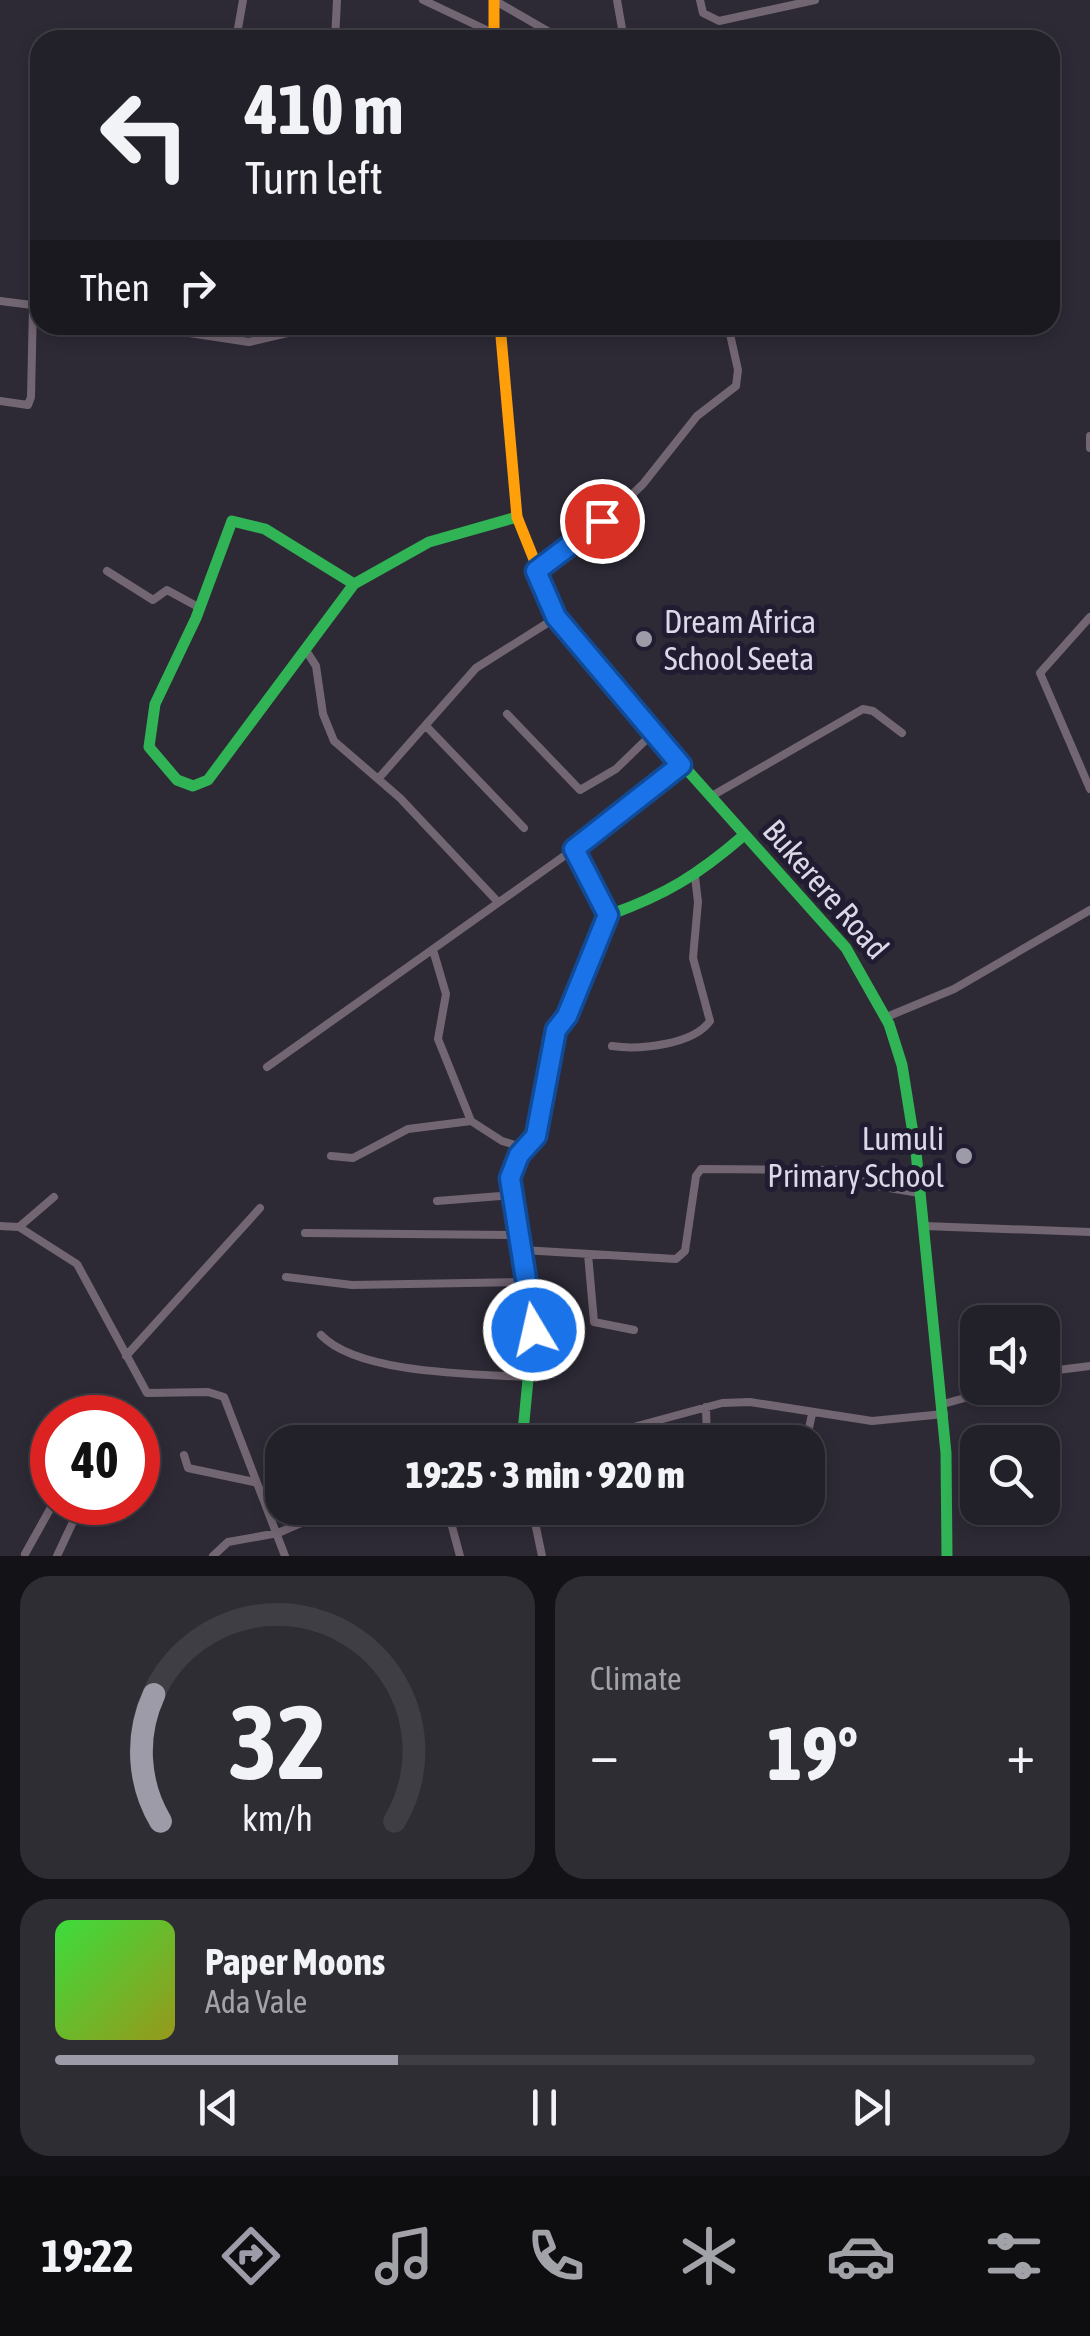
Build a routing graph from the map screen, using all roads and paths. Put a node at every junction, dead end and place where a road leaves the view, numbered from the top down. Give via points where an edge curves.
1 (243, 0) edge
2 (338, 0) edge
3 (423, 0) edge
4 (494, 0) edge
5 (617, 0) edge
6 (700, 0) edge
7 (815, 0) edge
8 (238, 30) edge
9 (336, 30) edge
10 (481, 30) edge
11 (494, 30) edge
12 (546, 30) edge
13 (622, 30) edge
14 (0, 301) edge
15 (30, 304) edge
16 (35, 335) edge
17 (201, 335) edge
18 (278, 335) edge
19 (288, 335) edge
20 (501, 335) edge
21 (730, 335) edge
22 (278, 338) junction
23 (0, 401) edge
24 (1090, 436) edge
25 (1090, 448) edge
26 (517, 517) junction
27 (107, 571) dead end
28 (536, 571) junction
29 (354, 584) junction
30 (200, 608) junction
31 (556, 617) junction
32 (1090, 618) edge
33 (307, 652) junction
34 (507, 714) dead end
35 (428, 728) junction
36 (654, 732) junction
37 (902, 734) dead end
38 (681, 765) junction
39 (378, 779) junction
40 (1090, 789) edge
41 (710, 797) junction
42 (524, 828) dead end
43 (743, 836) junction
44 (574, 849) junction
45 (695, 878) junction
46 (498, 902) junction
47 (1090, 910) edge
48 (608, 915) junction
49 (432, 950) junction
50 (888, 1016) junction
51 (612, 1046) dead end
52 (267, 1067) dead end
53 (471, 1120) junction
54 (525, 1148) junction
55 (331, 1156) dead end
56 (920, 1193) junction
57 (513, 1195) junction
58 (54, 1197) dead end
59 (437, 1201) dead end
60 (260, 1208) dead end
61 (924, 1226) junction
62 (0, 1227) edge
63 (19, 1227) junction
64 (1090, 1232) edge
65 (304, 1233) dead end
66 (519, 1235) junction
67 (522, 1250) junction
68 (588, 1254) junction
69 (286, 1276) dead end
70 (527, 1282) junction
71 (634, 1330) dead end
72 (322, 1334) dead end
73 (126, 1356) junction
74 (1090, 1366) edge
75 (1060, 1370) edge
76 (527, 1377) junction
77 (960, 1403) edge
78 (706, 1407) junction
79 (944, 1409) junction
80 (812, 1414) junction
81 (523, 1425) edge
82 (653, 1425) edge
83 (706, 1425) edge
84 (810, 1425) edge
85 (184, 1455) dead end
86 (254, 1482) junction
87 (41, 1525) edge
88 (72, 1525) edge
89 (297, 1525) edge
90 (452, 1525) edge
91 (536, 1525) edge
92 (278, 1533) junction
93 (24, 1554) edge
94 (57, 1556) edge
95 (213, 1556) edge
96 (286, 1556) edge
97 (460, 1556) edge
98 (542, 1556) edge
99 (947, 1556) edge

1 - 8 street
2 - 9 street
3 - 10 street
4 - 11 street
4 - 12 street
5 - 13 street
6 - 7 street via 709,20 719,21
14 - 15 street
16 - 23 street via 28,405
17 - 22 street via 224,341
18 - 22 street
19 - 22 street
20 - 26 street, Bukerere Road
21 - 28 street via 736,386 697,416 614,512
24 - 25 street
26 - 28 street, Bukerere Road
26 - 29 street via 428,542
27 - 30 street via 153,600 167,590
28 - 31 street, Bukerere Road
29 - 30 street via 280,536 234,520
29 - 33 street
30 - 33 street via 155,704 148,737 154,754 186,785 208,780
31 - 35 street via 476,668
31 - 36 street, Bukerere Road
32 - 40 street via 1040,673
33 - 39 street via 334,741
34 - 36 street via 580,790 616,769
35 - 39 street
35 - 42 street
36 - 38 street, Bukerere Road
37 - 41 street via 863,709
38 - 41 street, Bukerere Road
38 - 44 street
39 - 46 street
41 - 43 street, Bukerere Road
43 - 45 street
43 - 50 street, Bukerere Road via 856,960
44 - 46 street
44 - 48 street
45 - 48 street
45 - 51 street via 693,958 710,1021 668,1042
46 - 49 street
47 - 50 street via 954,989
48 - 54 street via 556,1030 536,1136
49 - 52 street
49 - 53 street via 446,994 438,1039
50 - 56 street, Bukerere Road via 904,1070
53 - 54 street via 502,1142
53 - 55 street via 408,1129 353,1158
54 - 57 street via 510,1178
56 - 61 street, Bukerere Road
56 - 68 street via 872,1186 835,1170 701,1168 681,1256
57 - 59 street
57 - 66 street
58 - 63 street
60 - 73 street
61 - 64 street
61 - 79 street, Bukerere Road
62 - 63 street
63 - 73 street via 77,1264
65 - 66 street
66 - 67 street
67 - 68 street
67 - 70 street
68 - 71 street via 594,1322
69 - 70 street via 352,1285
70 - 76 street via 534,1330
72 - 76 street via 351,1353 401,1364
73 - 86 street via 149,1394 224,1396
74 - 75 street
76 - 81 street
77 - 79 street
78 - 80 street via 750,1402
78 - 82 street
78 - 83 street
79 - 80 street via 872,1421
79 - 99 street, Bukerere Road
80 - 84 street
85 - 86 street via 188,1468 203,1474
86 - 92 street
87 - 93 street
88 - 94 street
89 - 92 street
90 - 97 street
91 - 98 street
92 - 95 street via 228,1542
92 - 96 street

